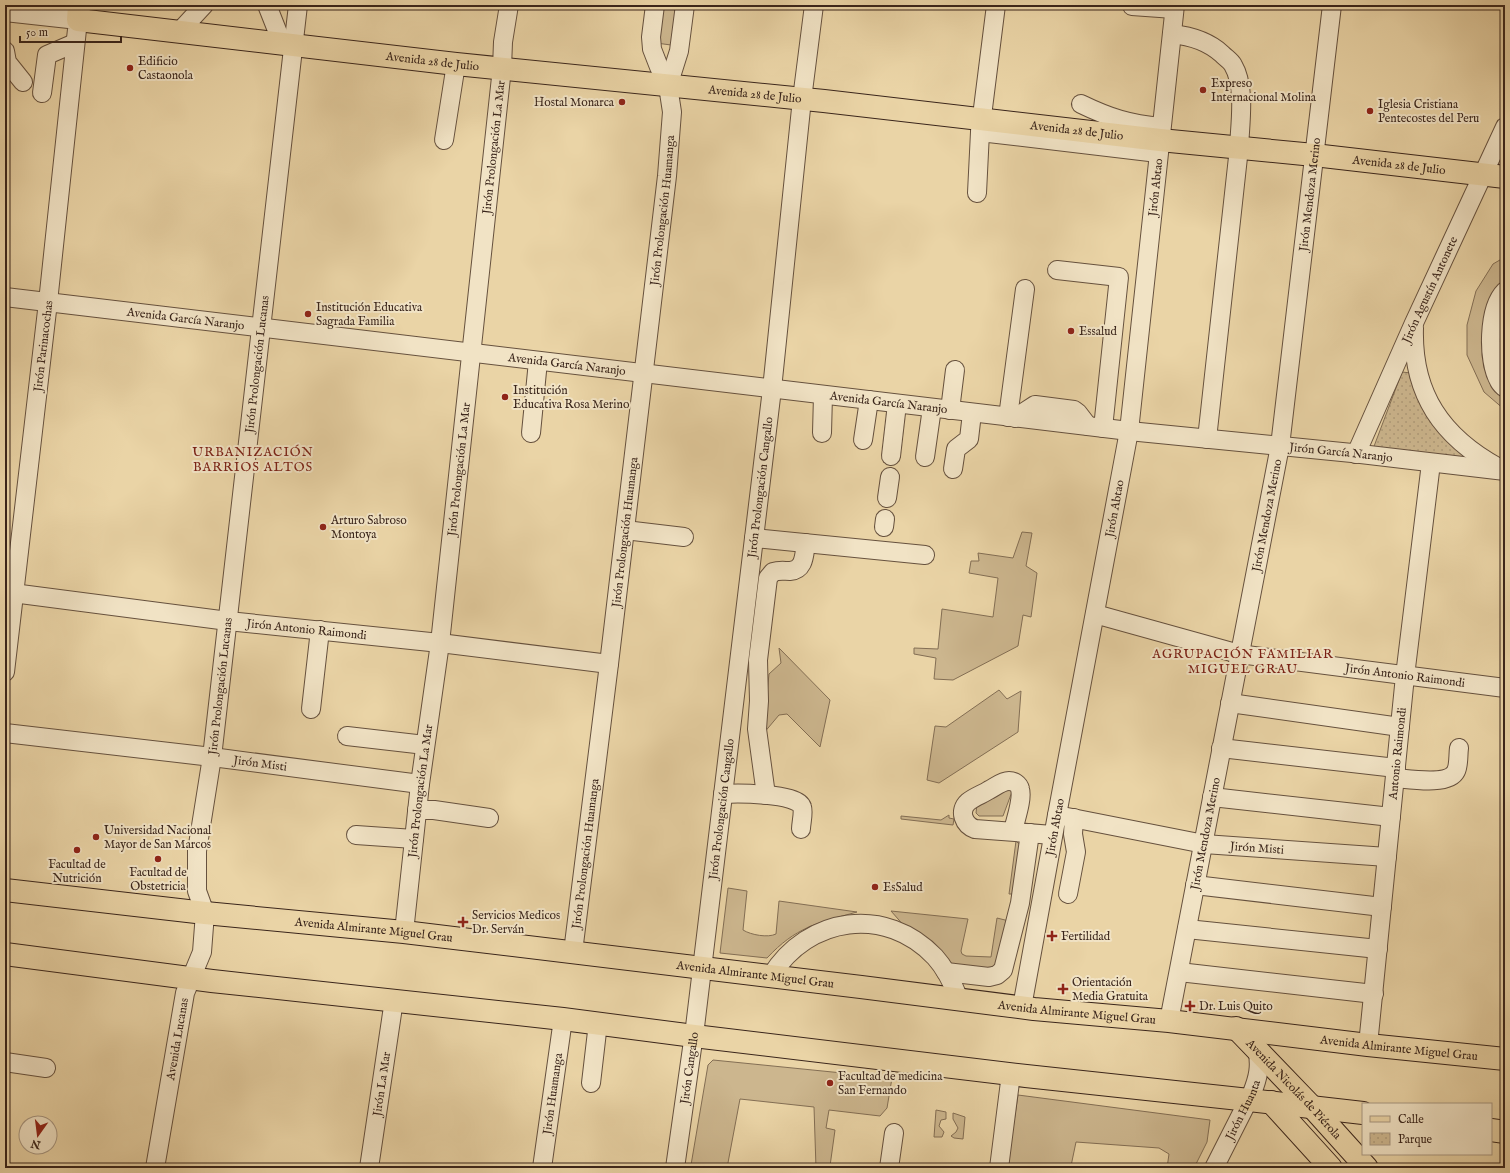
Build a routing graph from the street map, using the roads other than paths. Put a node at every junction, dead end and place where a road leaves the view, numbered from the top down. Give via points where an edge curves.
1 (204, 5) edge
2 (267, 5) edge
3 (509, 5) edge
4 (655, 5) edge
5 (685, 5) edge
6 (814, 5) edge
7 (996, 5) edge
8 (1332, 5) edge
9 (296, 6) edge
10 (1132, 6) dead end
11 (1175, 7) edge
12 (5, 12) edge
13 (78, 13) edge
14 (179, 32) junction
15 (1172, 34) junction
16 (75, 43) junction
17 (288, 44) junction
18 (5, 51) edge
19 (456, 64) junction
20 (502, 68) junction
21 (668, 86) junction
22 (34, 88) junction
23 (70, 97) junction
24 (802, 99) junction
25 (1081, 104) dead end
26 (982, 126) junction
27 (1505, 127) edge
28 (444, 140) dead end
29 (1160, 140) junction
30 (1239, 148) junction
31 (1314, 156) junction
32 (1483, 175) junction
33 (1505, 177) edge
34 (977, 193) dead end
35 (1057, 270) dead end
36 (1119, 276) junction
37 (1145, 279) junction
38 (1025, 289) dead end
39 (1505, 291) edge
40 (5, 298) edge
41 (48, 302) junction
42 (1414, 323) junction
43 (262, 328) junction
44 (471, 353) junction
45 (538, 361) junction
46 (955, 370) dead end
47 (643, 373) junction
48 (1505, 388) edge
49 (772, 389) junction
50 (823, 395) junction
51 (869, 400) junction
52 (897, 404) junction
53 (932, 408) junction
54 (950, 410) junction
55 (972, 413) junction
56 (1012, 417) junction
57 (1096, 427) junction
58 (1130, 431) junction
59 (531, 433) dead end
60 (822, 433) dead end
61 (1207, 439) junction
62 (863, 440) dead end
63 (1280, 446) junction
64 (1356, 454) junction
65 (891, 456) dead end
66 (925, 457) dead end
67 (1432, 463) junction
68 (953, 468) dead end
69 (1505, 471) edge
70 (890, 477) dead end
71 (887, 498) dead end
72 (625, 530) junction
73 (684, 537) dead end
74 (754, 538) junction
75 (806, 543) junction
76 (925, 555) dead end
77 (10, 593) edge
78 (1095, 614) junction
79 (228, 621) junction
80 (320, 630) junction
81 (440, 643) junction
82 (1239, 654) junction
83 (609, 664) junction
84 (5, 672) edge
85 (1405, 676) junction
86 (1505, 688) edge
87 (1230, 703) junction
88 (311, 709) dead end
89 (1400, 727) junction
90 (5, 733) edge
91 (347, 736) dead end
92 (425, 745) junction
93 (1221, 748) junction
94 (1459, 748) dead end
95 (212, 757) junction
96 (1396, 773) junction
97 (420, 784) junction
98 (723, 794) junction
99 (766, 795) junction
100 (1212, 798) junction
101 (417, 810) junction
102 (1066, 816) junction
103 (1391, 817) junction
104 (489, 818) dead end
105 (801, 829) dead end
106 (356, 835) dead end
107 (1053, 835) junction
108 (414, 839) junction
109 (1204, 844) junction
110 (1387, 857) junction
111 (1196, 885) junction
112 (5, 890) edge
113 (1068, 894) dead end
114 (1382, 907) junction
115 (204, 913) junction
116 (1187, 929) junction
117 (404, 932) junction
118 (1378, 949) junction
119 (573, 952) junction
120 (5, 954) edge
121 (946, 972) junction
122 (1179, 972) junction
123 (702, 973) junction
124 (771, 976) junction
125 (191, 978) junction
126 (1374, 994) junction
127 (959, 999) junction
128 (394, 1000) junction
129 (1022, 1008) junction
130 (564, 1019) junction
131 (1169, 1021) junction
132 (598, 1023) junction
133 (694, 1032) junction
134 (1247, 1040) junction
135 (1368, 1045) junction
136 (1505, 1059) edge
137 (5, 1062) edge
138 (46, 1068) dead end
139 (1011, 1074) junction
140 (591, 1083) dead end
141 (1257, 1098) junction
142 (1308, 1103) junction
143 (1362, 1114) edge
144 (1492, 1130) edge
145 (1505, 1132) edge
146 (894, 1133) dead end
147 (155, 1168) edge
148 (369, 1168) edge
149 (542, 1168) edge
150 (674, 1168) edge
151 (889, 1168) edge
152 (999, 1168) edge
153 (1214, 1168) edge
154 (1331, 1168) edge
155 (1367, 1168) edge

1 - 14 street
2 - 17 street
3 - 20 street, Jirón Prolongación La Mar
4 - 21 street via 652,49
5 - 21 street via 679,51
6 - 24 street, Jirón Prolongación Cangallo
7 - 26 street
8 - 31 street, Jirón Mendoza Merino
9 - 17 street, Jirón Prolongación Lucanas
10 - 11 street
11 - 15 street, Jirón Abtao
12 - 13 street, Avenida 28 de Julio
13 - 14 main road, Avenida 28 de Julio
13 - 16 street, Jirón Parinacochas
14 - 17 main road, Avenida 28 de Julio
15 - 29 street, Jirón Abtao
15 - 30 street via 1192,36 1214,47 1233,65 1242,102
16 - 22 street via 48,55
16 - 23 street, Jirón Parinacochas
17 - 19 main road, Avenida 28 de Julio
17 - 43 street, Jirón Prolongación Lucanas
18 - 22 street via 7,62
19 - 20 main road, Avenida 28 de Julio
19 - 28 street
20 - 21 main road, Avenida 28 de Julio
20 - 44 street, Jirón Prolongación La Mar
21 - 24 main road, Avenida 28 de Julio
21 - 47 street, Jirón Prolongación Huamanga via 672,112 667,176
22 - 23 street
23 - 41 street, Jirón Parinacochas
24 - 26 main road, Avenida 28 de Julio
24 - 49 street, Jirón Prolongación Cangallo
25 - 29 street via 1121,121 1138,125
26 - 29 main road, Avenida 28 de Julio
26 - 34 street
27 - 32 street, Jirón Agustín Antonete
29 - 30 main road, Avenida 28 de Julio
29 - 37 street, Jirón Abtao
30 - 31 main road, Avenida 28 de Julio
30 - 61 street
31 - 32 main road, Avenida 28 de Julio
31 - 63 street, Jirón Mendoza Merino
32 - 33 main road, Avenida 28 de Julio
32 - 42 street, Jirón Agustín Antonete
35 - 36 street
36 - 37 street
36 - 57 street
37 - 58 street, Jirón Abtao
38 - 56 street
39 - 48 street via 1495,311 1491,349 1499,381
40 - 41 street, Avenida García Naranjo
41 - 43 street, Avenida García Naranjo
41 - 77 street, Jirón Parinacochas
42 - 64 street, Jirón Agustín Antonete
42 - 69 street via 1413,344 1421,384 1440,420 1469,449
43 - 44 street, Avenida García Naranjo
43 - 79 street, Jirón Prolongación Lucanas
44 - 45 street, Avenida García Naranjo
44 - 81 street, Jirón Prolongación La Mar
45 - 47 street, Avenida García Naranjo
45 - 59 street
46 - 54 street
47 - 49 street, Avenida García Naranjo
47 - 72 street, Jirón Prolongación Huamanga
49 - 50 street, Avenida García Naranjo
49 - 74 street, Jirón Prolongación Cangallo
50 - 51 street, Avenida García Naranjo
50 - 60 street
51 - 52 street, Avenida García Naranjo
51 - 62 street
52 - 53 street, Avenida García Naranjo
52 - 65 street
53 - 54 street, Avenida García Naranjo
53 - 66 street
54 - 55 street, Avenida García Naranjo
55 - 56 street, Avenida García Naranjo
55 - 68 street via 969,439 956,448
56 - 57 street, Avenida García Naranjo
57 - 58 street, Avenida García Naranjo
58 - 61 street, Jirón García Naranjo
58 - 78 street, Jirón Abtao
61 - 63 street, Jirón García Naranjo
63 - 64 street, Jirón García Naranjo
63 - 82 street, Jirón Mendoza Merino
64 - 67 street, Jirón García Naranjo
67 - 69 street, Jirón García Naranjo
67 - 85 street, Antonio Raimondi
70 - 71 street
72 - 73 street
72 - 83 street, Jirón Prolongación Huamanga
74 - 75 street
74 - 98 street, Jirón Prolongación Cangallo
75 - 76 street
75 - 99 street via 801,566 794,571 773,572 768,578 758,660 757,729
77 - 79 street, Jirón Antonio Raimondi
77 - 84 street, Jirón Parinacochas
78 - 82 street, Jirón Antonio Raimondi
78 - 102 street, Jirón Abtao
79 - 80 street, Jirón Antonio Raimondi
79 - 95 street, Jirón Prolongación Lucanas
80 - 81 street, Jirón Antonio Raimondi
80 - 88 street
81 - 83 street, Jirón Antonio Raimondi
81 - 92 street, Jirón Prolongación La Mar
82 - 85 street, Jirón Antonio Raimondi
82 - 87 street, Jirón Mendoza Merino
83 - 119 street, Jirón Prolongación Huamanga
85 - 86 street, Jirón Antonio Raimondi
85 - 89 street, Antonio Raimondi
87 - 89 street
87 - 93 street, Jirón Mendoza Merino
89 - 96 street, Antonio Raimondi
90 - 95 street, Jirón Misti
91 - 92 street
92 - 97 street, Jirón Prolongación La Mar
93 - 96 street
93 - 100 street, Jirón Mendoza Merino
94 - 96 street via 1456,771 1448,778 1441,780
95 - 97 street, Jirón Misti
95 - 115 street, Jirón Prolongación Lucanas via 197,850 197,891
96 - 103 street, Antonio Raimondi
97 - 101 street, Jirón Prolongación La Mar
98 - 99 street
98 - 123 street, Jirón Prolongación Cangallo
99 - 105 street via 790,798 799,803 802,807
100 - 103 street
100 - 109 street, Jirón Mendoza Merino
101 - 104 street
101 - 108 street, Jirón Prolongación La Mar
102 - 107 street, Jirón Abtao
102 - 109 street, Jirón Misti
102 - 113 street via 1076,852
103 - 110 street, Antonio Raimondi
106 - 108 street
107 - 121 street via 1022,832 1020,903 1003,970 989,977
107 - 129 street, Jirón Abtao
108 - 117 street, Jirón Prolongación La Mar
109 - 110 street, Jirón Misti
109 - 111 street, Jirón Mendoza Merino
110 - 114 street, Antonio Raimondi
111 - 114 street
111 - 116 street, Jirón Mendoza Merino
112 - 115 main road, Avenida Almirante Miguel Grau
114 - 118 street, Antonio Raimondi
115 - 117 main road, Avenida Almirante Miguel Grau
115 - 125 street, Avenida Lucanas via 202,952
116 - 118 street
116 - 122 street, Jirón Mendoza Merino
117 - 119 main road, Avenida Almirante Miguel Grau
118 - 126 street, Antonio Raimondi
119 - 123 main road, Avenida Almirante Miguel Grau
120 - 125 main road
121 - 124 street via 935,957 905,934 869,924 851,924 817,933 802,942 788,953
121 - 127 street
122 - 126 street
122 - 131 street, Jirón Mendoza Merino
123 - 124 main road, Avenida Almirante Miguel Grau
123 - 133 street, Jirón Cangallo
124 - 127 main road, Avenida Almirante Miguel Grau
125 - 128 main road
125 - 147 street, Avenida Lucanas via 185,993
126 - 135 street, Antonio Raimondi
127 - 129 main road, Avenida Almirante Miguel Grau
128 - 130 main road
128 - 148 street, Jirón La Mar
129 - 131 main road, Avenida Almirante Miguel Grau
130 - 132 main road
130 - 149 street, Jirón Huamanga
131 - 134 main road, Avenida Almirante Miguel Grau
132 - 133 main road
132 - 140 street
133 - 139 main road
133 - 150 street, Jirón Cangallo
134 - 135 main road, Avenida Almirante Miguel Grau
134 - 141 street, Jirón Huanta via 1259,1061
134 - 142 main road, Avenida Nicolás de Piérola
135 - 136 main road, Avenida Almirante Miguel Grau
137 - 138 street
139 - 141 main road
139 - 152 street
141 - 142 main road
141 - 153 street, Jirón Huanta
141 - 154 main road, Avenida Nicolás de Piérola
142 - 143 main road
142 - 155 main road, Avenida Nicolás de Piérola
144 - 145 main road
146 - 151 street

